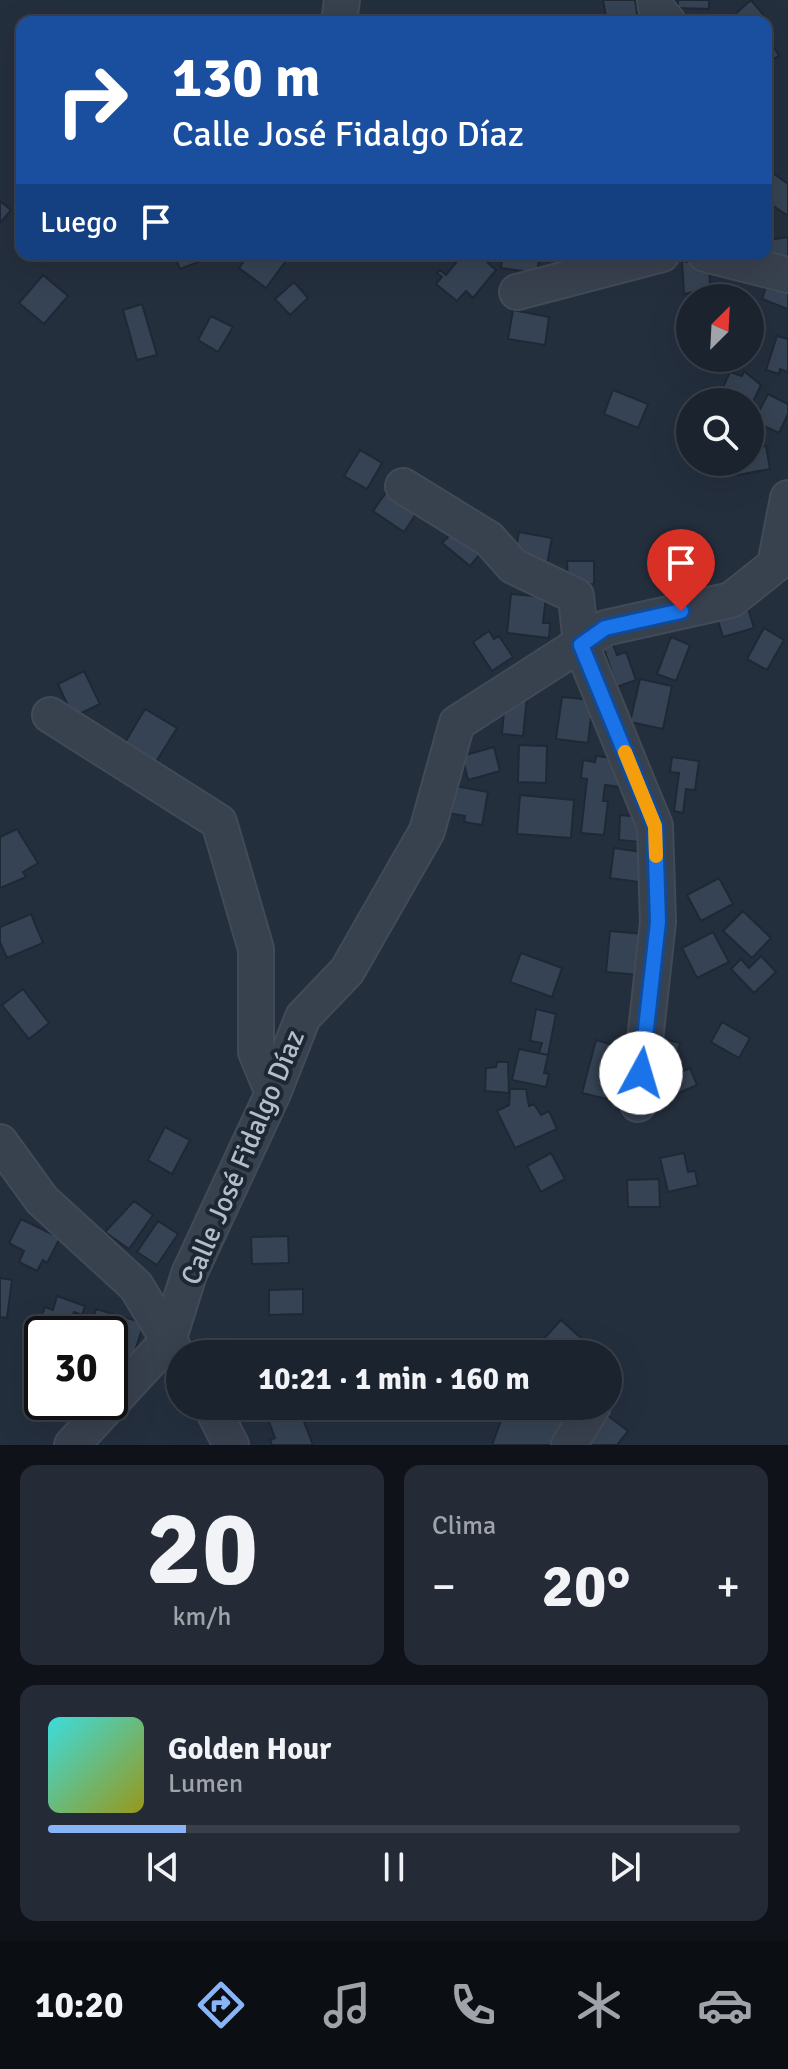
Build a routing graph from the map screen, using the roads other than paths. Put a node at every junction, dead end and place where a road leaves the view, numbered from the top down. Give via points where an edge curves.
1 (639, 260) edge
2 (729, 260) edge
3 (788, 275) edge
4 (517, 292) dead end
5 (403, 486) dead end
6 (788, 498) edge
7 (581, 645) junction
8 (50, 715) dead end
9 (273, 1093) junction
10 (638, 1104) dead end
11 (0, 1142) edge
12 (16, 1190) edge
13 (168, 1340) edge
14 (176, 1340) edge
15 (166, 1357) edge
16 (584, 1420) edge
17 (72, 1445) edge
18 (569, 1445) edge

1 - 4 street
2 - 3 street
5 - 7 street via 489,539 513,566 576,596
6 - 7 street, Calle José Fidalgo Díaz via 775,565 731,600 605,628
7 - 9 street, Calle José Fidalgo Díaz via 457,723 427,831 347,971 303,1017
7 - 10 street via 655,826 658,922
8 - 9 street via 219,822 256,949 256,1052
9 - 14 street, Calle José Fidalgo Díaz via 189,1274
11 - 12 street
12 - 13 street via 136,1286
15 - 17 street
16 - 18 street

